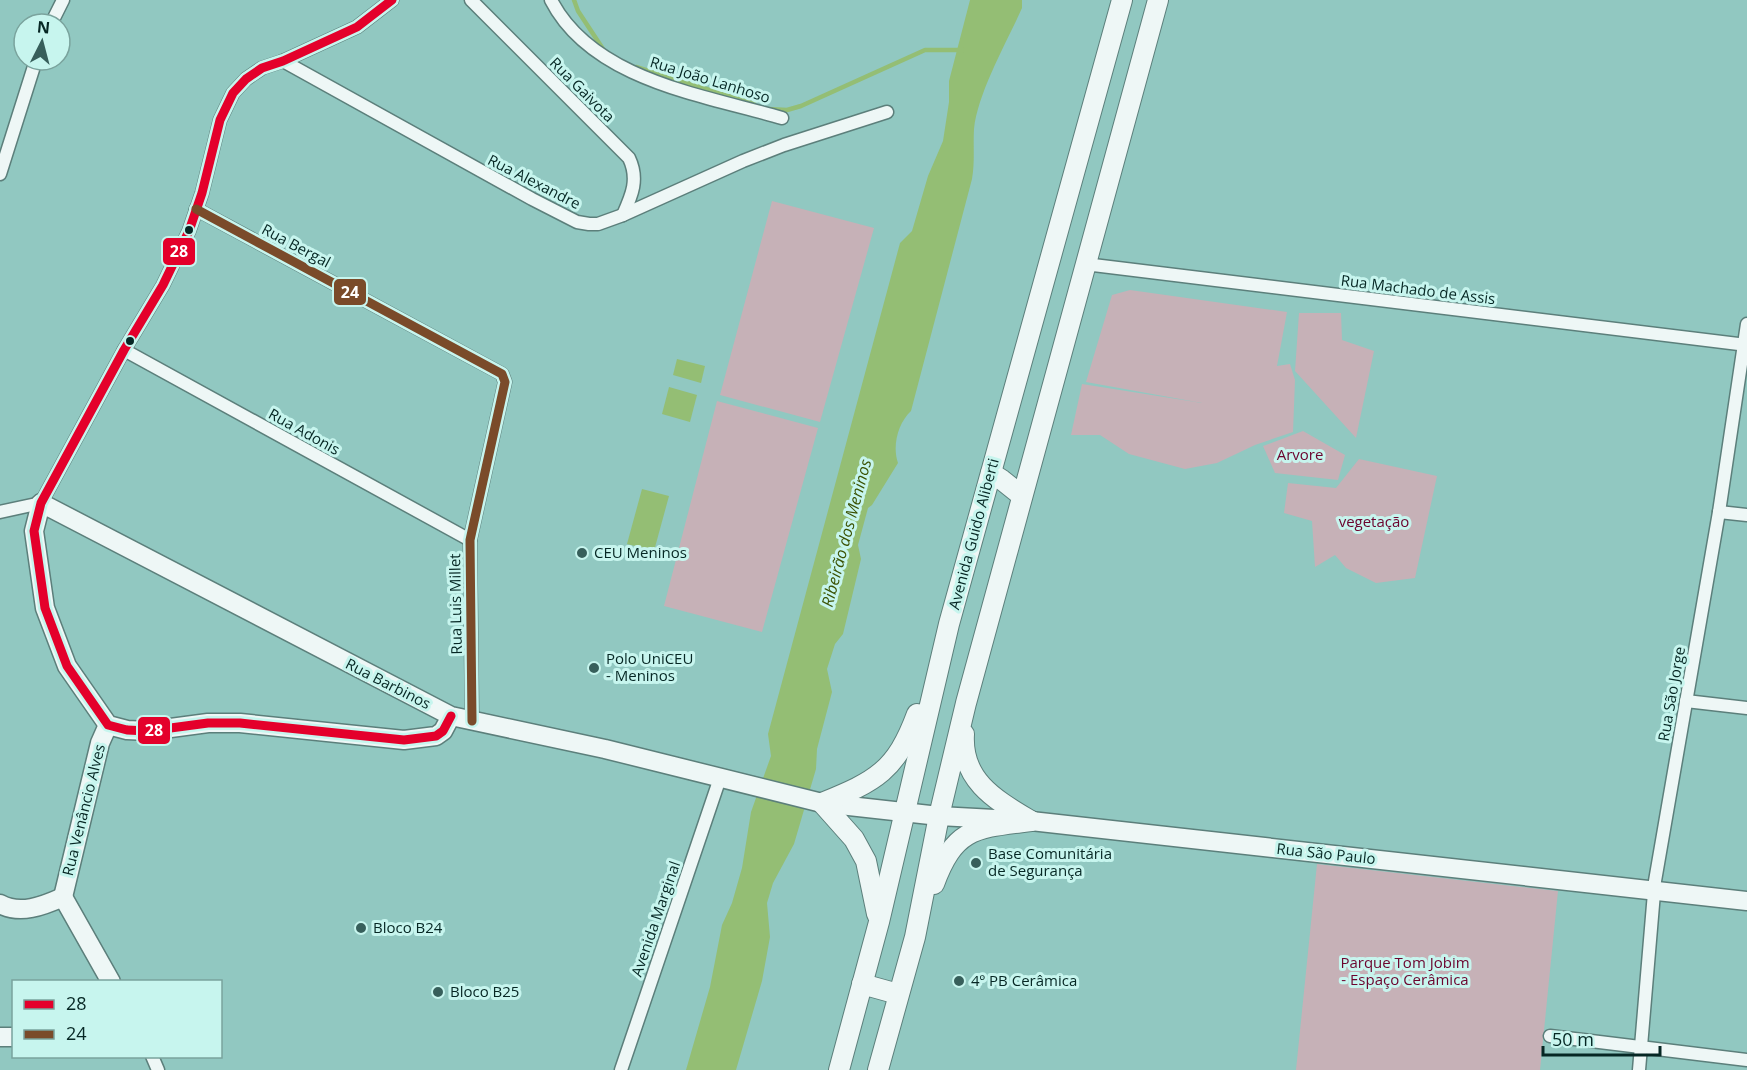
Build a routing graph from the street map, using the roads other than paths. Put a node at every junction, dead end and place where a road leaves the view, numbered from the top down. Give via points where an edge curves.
1 (392, 0) edge
2 (551, 0) edge
3 (1122, 0) edge
4 (1158, 0) edge
5 (478, 2) edge
6 (283, 61) junction
7 (32, 72) edge
8 (887, 112) dead end
9 (782, 118) dead end
10 (0, 174) edge
11 (196, 208) junction
12 (623, 215) junction
13 (1085, 264) junction
14 (1747, 324) edge
15 (1745, 345) edge
16 (124, 350) junction
17 (505, 382) joint
18 (991, 473) junction
19 (1022, 496) junction
20 (41, 504) junction
21 (0, 512) edge
22 (1719, 512) junction
23 (1747, 515) edge
24 (470, 540) junction
25 (949, 624) junction
26 (1686, 701) junction
27 (966, 703) junction
28 (1747, 708) edge
29 (451, 716) junction
30 (472, 721) junction
31 (108, 725) junction
32 (720, 777) junction
33 (818, 802) junction
34 (904, 813) junction
35 (939, 816) junction
36 (1031, 821) junction
37 (1654, 890) junction
38 (63, 897) junction
39 (1747, 901) edge
40 (0, 903) edge
41 (879, 922) junction
42 (915, 937) junction
43 (110, 980) edge
44 (862, 984) junction
45 (898, 994) junction
46 (1551, 1036) dead end
47 (1641, 1047) junction
48 (1747, 1060) edge
49 (621, 1070) edge
50 (839, 1070) edge
51 (878, 1070) edge
52 (1639, 1070) edge

1 - 6 street via 357,27
2 - 9 street, Rua João Lanhoso via 561,19 598,53 624,69 662,84
3 - 18 main road, Avenida Guido Aliberti
4 - 13 main road
5 - 12 street, Rua Gaivota via 629,158 635,183
6 - 11 street via 262,68 233,93 220,120
6 - 12 street, Rua Alexandre via 577,222 598,224
7 - 10 street
8 - 12 street, Rua Alexandre via 753,157
11 - 16 street via 163,285
11 - 17 street, Rua Bergal via 498,371
13 - 15 street, Rua Machado de Assis
13 - 19 main road
14 - 15 street, Rua São Jorge
15 - 22 street, Rua São Jorge
16 - 20 street
16 - 24 street, Rua Adonis
17 - 24 street, Rua Luis Millet
18 - 19 main road
18 - 25 main road, Avenida Guido Aliberti
19 - 27 main road
20 - 21 street
20 - 29 street, Rua Barbinos
20 - 31 street via 34,531 45,608 67,666
22 - 23 street
22 - 26 street, Rua São Jorge
24 - 30 street, Rua Luis Millet
25 - 33 main road via 909,735 897,757 863,786
25 - 34 main road, Avenida Guido Aliberti
26 - 28 street
26 - 37 street, Rua São Jorge
27 - 35 main road
27 - 36 main road via 963,745 968,766 995,799
29 - 30 street, Rua Barbinos
29 - 31 street via 436,736 404,740 240,723 148,731
30 - 32 street, Rua Barbinos
31 - 38 street, Rua Venâncio Alves
32 - 33 street, Rua Barbinos
32 - 49 street, Avenida Marginal
33 - 34 street, Rua Barbinos
33 - 41 main road via 854,839 866,861
34 - 35 street, Rua São Paulo
34 - 41 main road, Avenida Guido Aliberti
35 - 36 street, Rua São Paulo
35 - 42 main road
36 - 37 street, Rua São Paulo
36 - 42 main road via 982,827 953,847 940,868
37 - 39 street, Rua São Paulo
37 - 47 street, Rua São Jorge
38 - 40 street via 44,906 17,910
38 - 43 street
41 - 44 main road, Avenida Guido Aliberti
42 - 45 main road
44 - 45 main road
44 - 50 main road, Avenida Guido Aliberti
45 - 51 main road
46 - 47 street
47 - 48 street
47 - 52 street, Rua São Jorge

